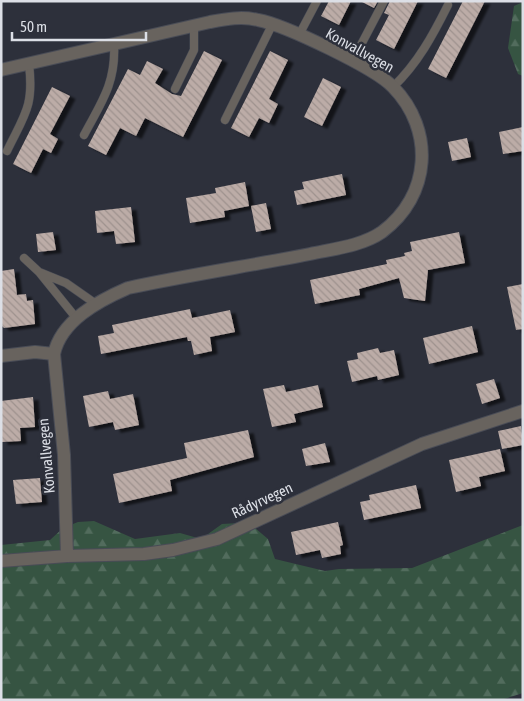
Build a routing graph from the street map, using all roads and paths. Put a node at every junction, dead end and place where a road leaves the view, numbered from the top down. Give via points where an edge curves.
1 (317, 1) edge
2 (384, 1) edge
3 (448, 5) dead end
4 (273, 23) junction
5 (194, 26) junction
6 (299, 35) junction
7 (114, 45) junction
8 (352, 62) junction
9 (29, 64) junction
10 (1, 70) edge
11 (393, 87) junction
12 (175, 89) dead end
13 (225, 120) dead end
14 (84, 135) dead end
15 (7, 151) dead end
16 (24, 258) dead end
17 (39, 272) junction
18 (96, 304) junction
19 (77, 319) junction
20 (54, 354) junction
21 (1, 356) edge
22 (523, 411) edge
23 (67, 556) junction
24 (1, 561) edge

1 - 6 lane
2 - 8 lane
3 - 11 lane via 430,42 407,74
4 - 5 street, Konvallvegen via 236,17
4 - 6 street, Konvallvegen
4 - 13 lane
5 - 7 street, Konvallvegen
5 - 12 lane via 194,50
6 - 8 street, Konvallvegen
7 - 9 street, Konvallvegen
7 - 14 lane via 112,81
8 - 11 street, Konvallvegen
9 - 10 street, Konvallvegen
9 - 15 lane via 32,88 29,107
11 - 18 street, Konvallvegen via 411,111 418,128 421,168 417,190 407,206 380,233 336,248 128,288
16 - 17 lane
17 - 18 lane via 71,286
17 - 19 lane
18 - 19 street, Konvallvegen
19 - 20 street, Konvallvegen via 56,340
20 - 21 street via 35,352
20 - 23 street, Konvallvegen via 64,455
22 - 23 street, Rådyrvegen via 422,444 217,539 144,554
23 - 24 street, Rådyrvegen

